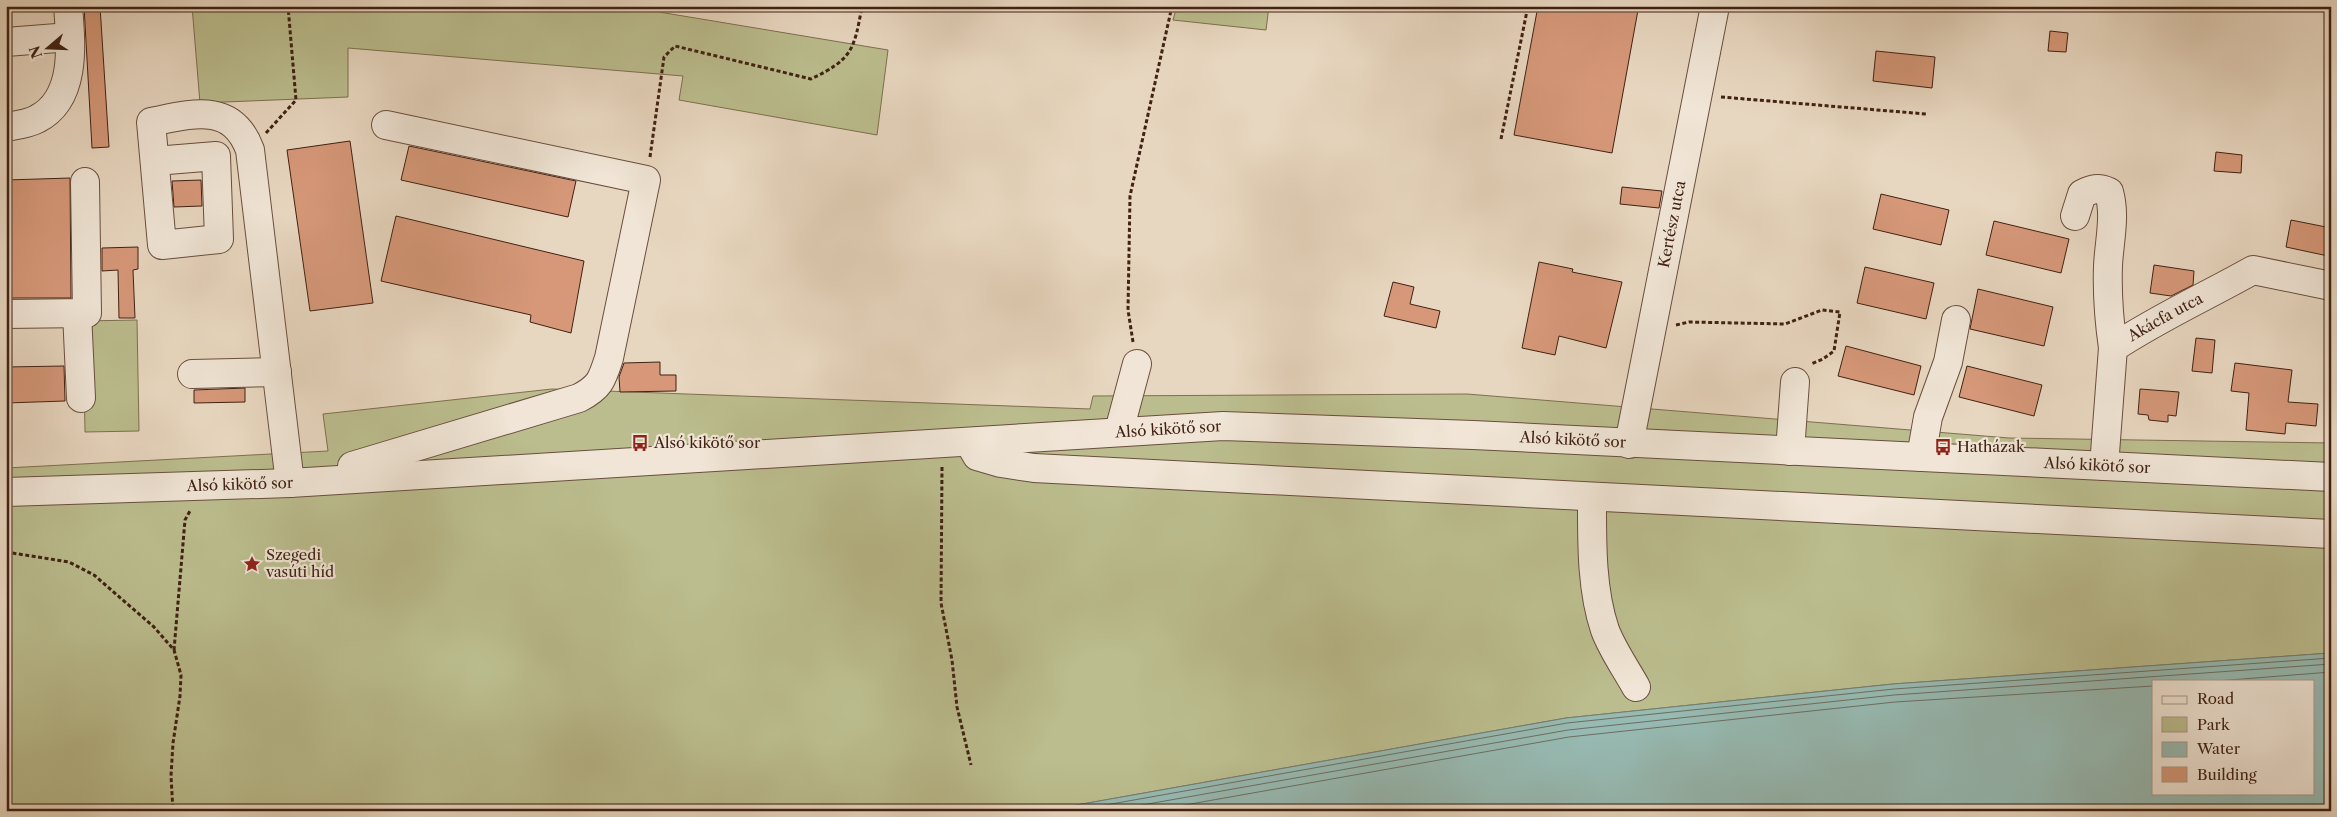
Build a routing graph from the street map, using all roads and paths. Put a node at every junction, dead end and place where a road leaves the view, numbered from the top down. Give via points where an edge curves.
1 (68, 6) edge
2 (288, 6) edge
3 (862, 6) edge
4 (1172, 6) edge
5 (1528, 6) edge
6 (1715, 6) edge
7 (70, 37) junction
8 (6, 42) edge
9 (1698, 95) junction
10 (1926, 114) dead end
11 (386, 125) dead end
12 (6, 127) edge
13 (1501, 139) dead end
14 (250, 150) junction
15 (156, 161) dead end
16 (646, 180) junction
17 (85, 182) dead end
18 (2075, 216) dead end
19 (2331, 286) edge
20 (77, 313) junction
21 (6, 314) edge
22 (1956, 320) dead end
23 (1651, 331) junction
24 (2113, 348) junction
25 (1137, 364) joint
26 (278, 372) junction
27 (192, 374) dead end
28 (1795, 382) joint
29 (81, 398) dead end
30 (1119, 431) junction
31 (969, 442) junction
32 (941, 444) junction
33 (1629, 444) junction
34 (1790, 451) junction
35 (1921, 457) junction
36 (2104, 466) junction
37 (2331, 477) edge
38 (352, 479) junction
39 (290, 483) junction
40 (203, 486) junction
41 (6, 492) edge
42 (1592, 497) junction
43 (2331, 534) edge
44 (6, 552) edge
45 (174, 650) junction
46 (1636, 687) dead end
47 (971, 765) dead end
48 (173, 811) edge

1 - 7 street
2 - 14 path via 296,100
3 - 16 path via 849,55 811,79 675,46 664,57
4 - 25 path via 1130,196 1128,310
5 - 13 path
6 - 9 street, Kertész utca
7 - 8 street
7 - 12 street via 69,68 63,90 50,110 36,120
9 - 10 path
9 - 23 street, Kertész utca
11 - 16 street
14 - 15 street via 240,131 225,119 197,113 151,122
14 - 26 street
16 - 38 street via 609,358 595,389 579,398 352,466
17 - 20 street via 87,313
18 - 24 street via 2082,194 2092,189 2109,192 2113,204 2108,266
19 - 24 street, Akácfa utca via 2252,270 2143,328
20 - 21 street
20 - 29 street
22 - 35 street via 1948,362 1928,417
23 - 28 path via 1689,322 1785,324 1822,310 1840,312 1834,351 1803,367
23 - 33 street, Kertész utca
24 - 36 street, Akácfa utca
25 - 30 street
26 - 27 street
26 - 39 street
28 - 34 street
30 - 31 street, Alsó kikötő sor
30 - 33 street, Alsó kikötő sor via 1223,426
31 - 32 street, Alsó kikötő sor
31 - 42 street via 977,456 1001,464 1034,468
32 - 38 street, Alsó kikötő sor
32 - 47 path via 941,603 957,707
33 - 34 street, Alsó kikötő sor
34 - 35 street, Alsó kikötő sor
35 - 36 street, Alsó kikötő sor
36 - 37 street, Alsó kikötő sor
38 - 39 street, Alsó kikötő sor
39 - 40 street, Alsó kikötő sor
40 - 41 street, Alsó kikötő sor
40 - 45 path via 185,520
42 - 43 street
42 - 46 street via 1597,593 1605,630
44 - 45 path via 69,562 94,575 154,627
45 - 48 path via 181,675 170,776

